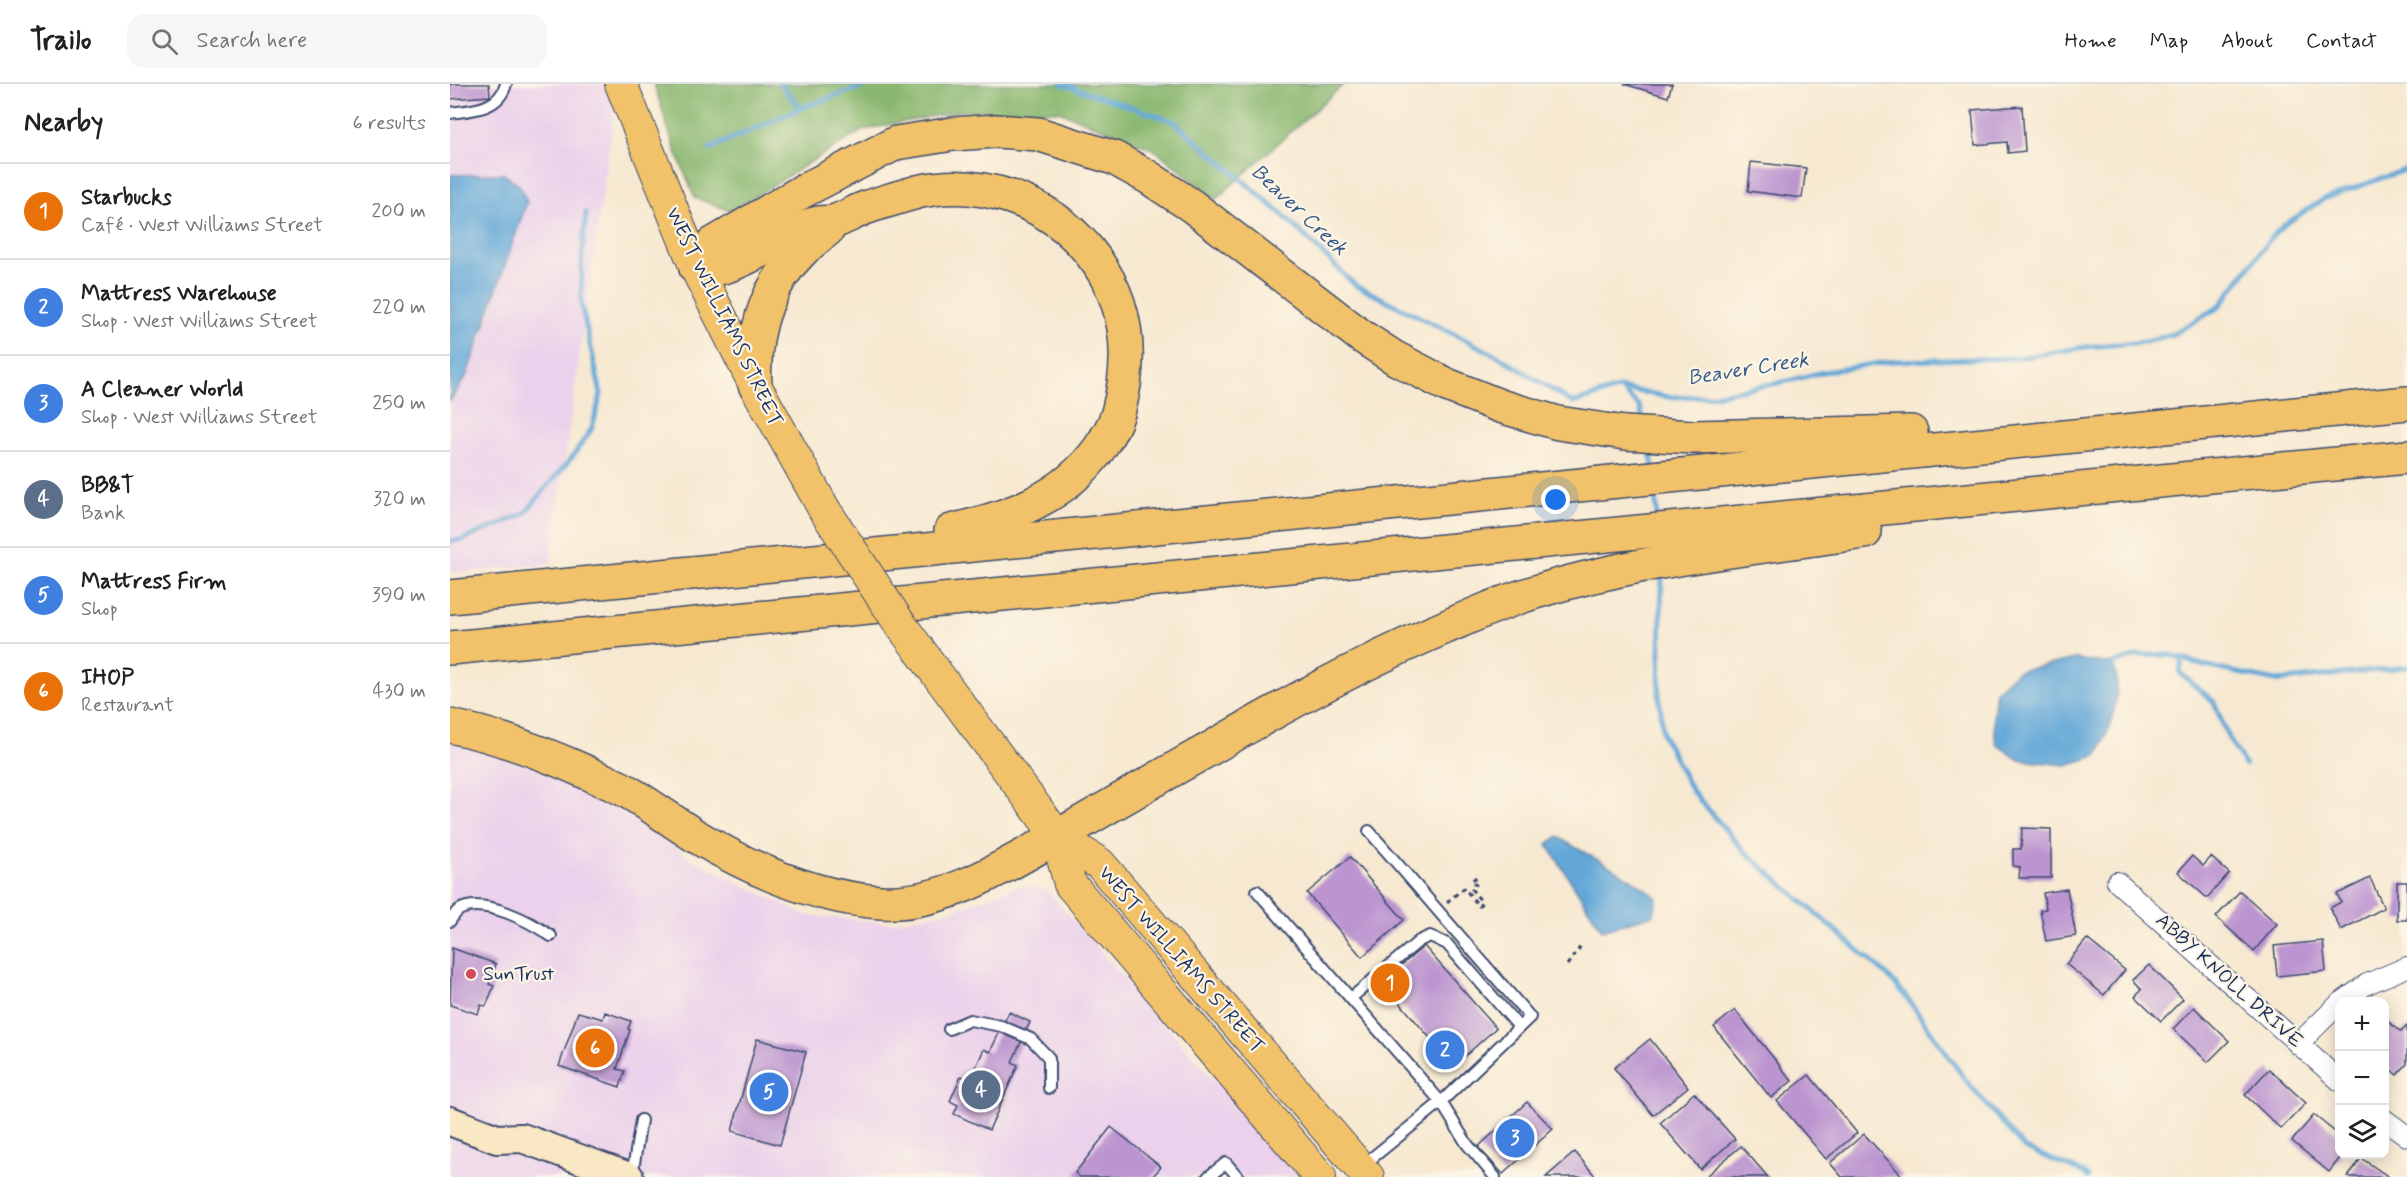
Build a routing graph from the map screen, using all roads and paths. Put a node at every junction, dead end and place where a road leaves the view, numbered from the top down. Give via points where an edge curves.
1 (506, 84) edge
2 (621, 84) edge
3 (450, 113) edge
4 (835, 221) junction
5 (696, 268) junction
6 (755, 385) junction
7 (2407, 403) edge
8 (2155, 427) junction
9 (2407, 457) edge
10 (2159, 481) junction
11 (822, 560) junction
12 (450, 597) edge
13 (450, 648) edge
14 (450, 726) edge
15 (1369, 831) dead end
16 (1057, 836) junction
17 (1479, 875) dead end
18 (1471, 881) junction
19 (2118, 882) dead end
20 (1464, 888) junction
21 (1257, 891) dead end
22 (1448, 902) dead end
23 (450, 921) edge
24 (550, 936) dead end
25 (1581, 946) dead end
26 (1567, 965) dead end
27 (2407, 967) edge
28 (2348, 997) edge
29 (1351, 998) junction
30 (2335, 1008) edge
31 (1519, 1027) junction
32 (949, 1029) dead end
33 (2298, 1044) junction
34 (2335, 1077) edge
35 (1049, 1088) dead end
36 (450, 1100) edge
37 (1441, 1102) junction
38 (640, 1120) dead end
39 (450, 1121) edge
40 (2389, 1122) edge
41 (2407, 1136) edge
42 (522, 1138) junction
43 (1364, 1173) edge
44 (631, 1177) edge
45 (1208, 1177) edge
46 (1238, 1177) edge
47 (1320, 1177) edge
48 (1495, 1177) edge

1 - 3 lane via 499,100 481,109
2 - 5 main road, WEST WILLIAMS STREET
4 - 5 highway via 814,224 722,268
4 - 6 highway via 783,271 770,294 753,358
4 - 11 highway via 888,200 953,188 986,189 1051,216 1077,236 1101,265 1114,292 1127,343 1126,379 1117,417 1090,462 1065,486 1030,507 993,521
5 - 6 main road, WEST WILLIAMS STREET
5 - 8 highway via 713,244 896,143 996,131 1038,134 1114,158 1148,177 1395,358 1447,385 1557,423 1693,437
6 - 16 main road, WEST WILLIAMS STREET, bridge via 806,480 898,621
7 - 8 highway
8 - 11 highway
9 - 10 highway
10 - 13 highway
10 - 16 highway via 1896,528 1690,557 1598,575 1517,598 1443,628 1330,683
11 - 12 highway
14 - 16 highway via 480,732 557,759 627,791 697,837 767,872 806,889 844,899 886,903 963,886 1009,866
15 - 31 lane via 1530,1017
16 - 43 main road, WEST WILLIAMS STREET via 1100,864
16 - 47 main road, WEST WILLIAMS STREET via 1070,884
17 - 18 path
18 - 20 path
18 - 20 path via 1476,885 1472,890 1482,902 1479,906
19 - 33 street, ABBY KNOLL DRIVE
20 - 22 path
21 - 29 lane
23 - 24 lane via 459,910 483,905 535,925
25 - 26 path
27 - 28 street via 2367,984
29 - 31 lane via 1430,936 1447,944
29 - 37 lane
30 - 33 street
31 - 37 lane
32 - 35 lane via 970,1020 1001,1026 1031,1039 1049,1058
33 - 34 street, ABBY KNOLL DRIVE
36 - 42 street via 504,1121
37 - 43 lane
37 - 48 lane via 1467,1144
38 - 44 lane
39 - 42 street via 497,1139
40 - 41 street
42 - 44 street
45 - 46 lane via 1226,1162

